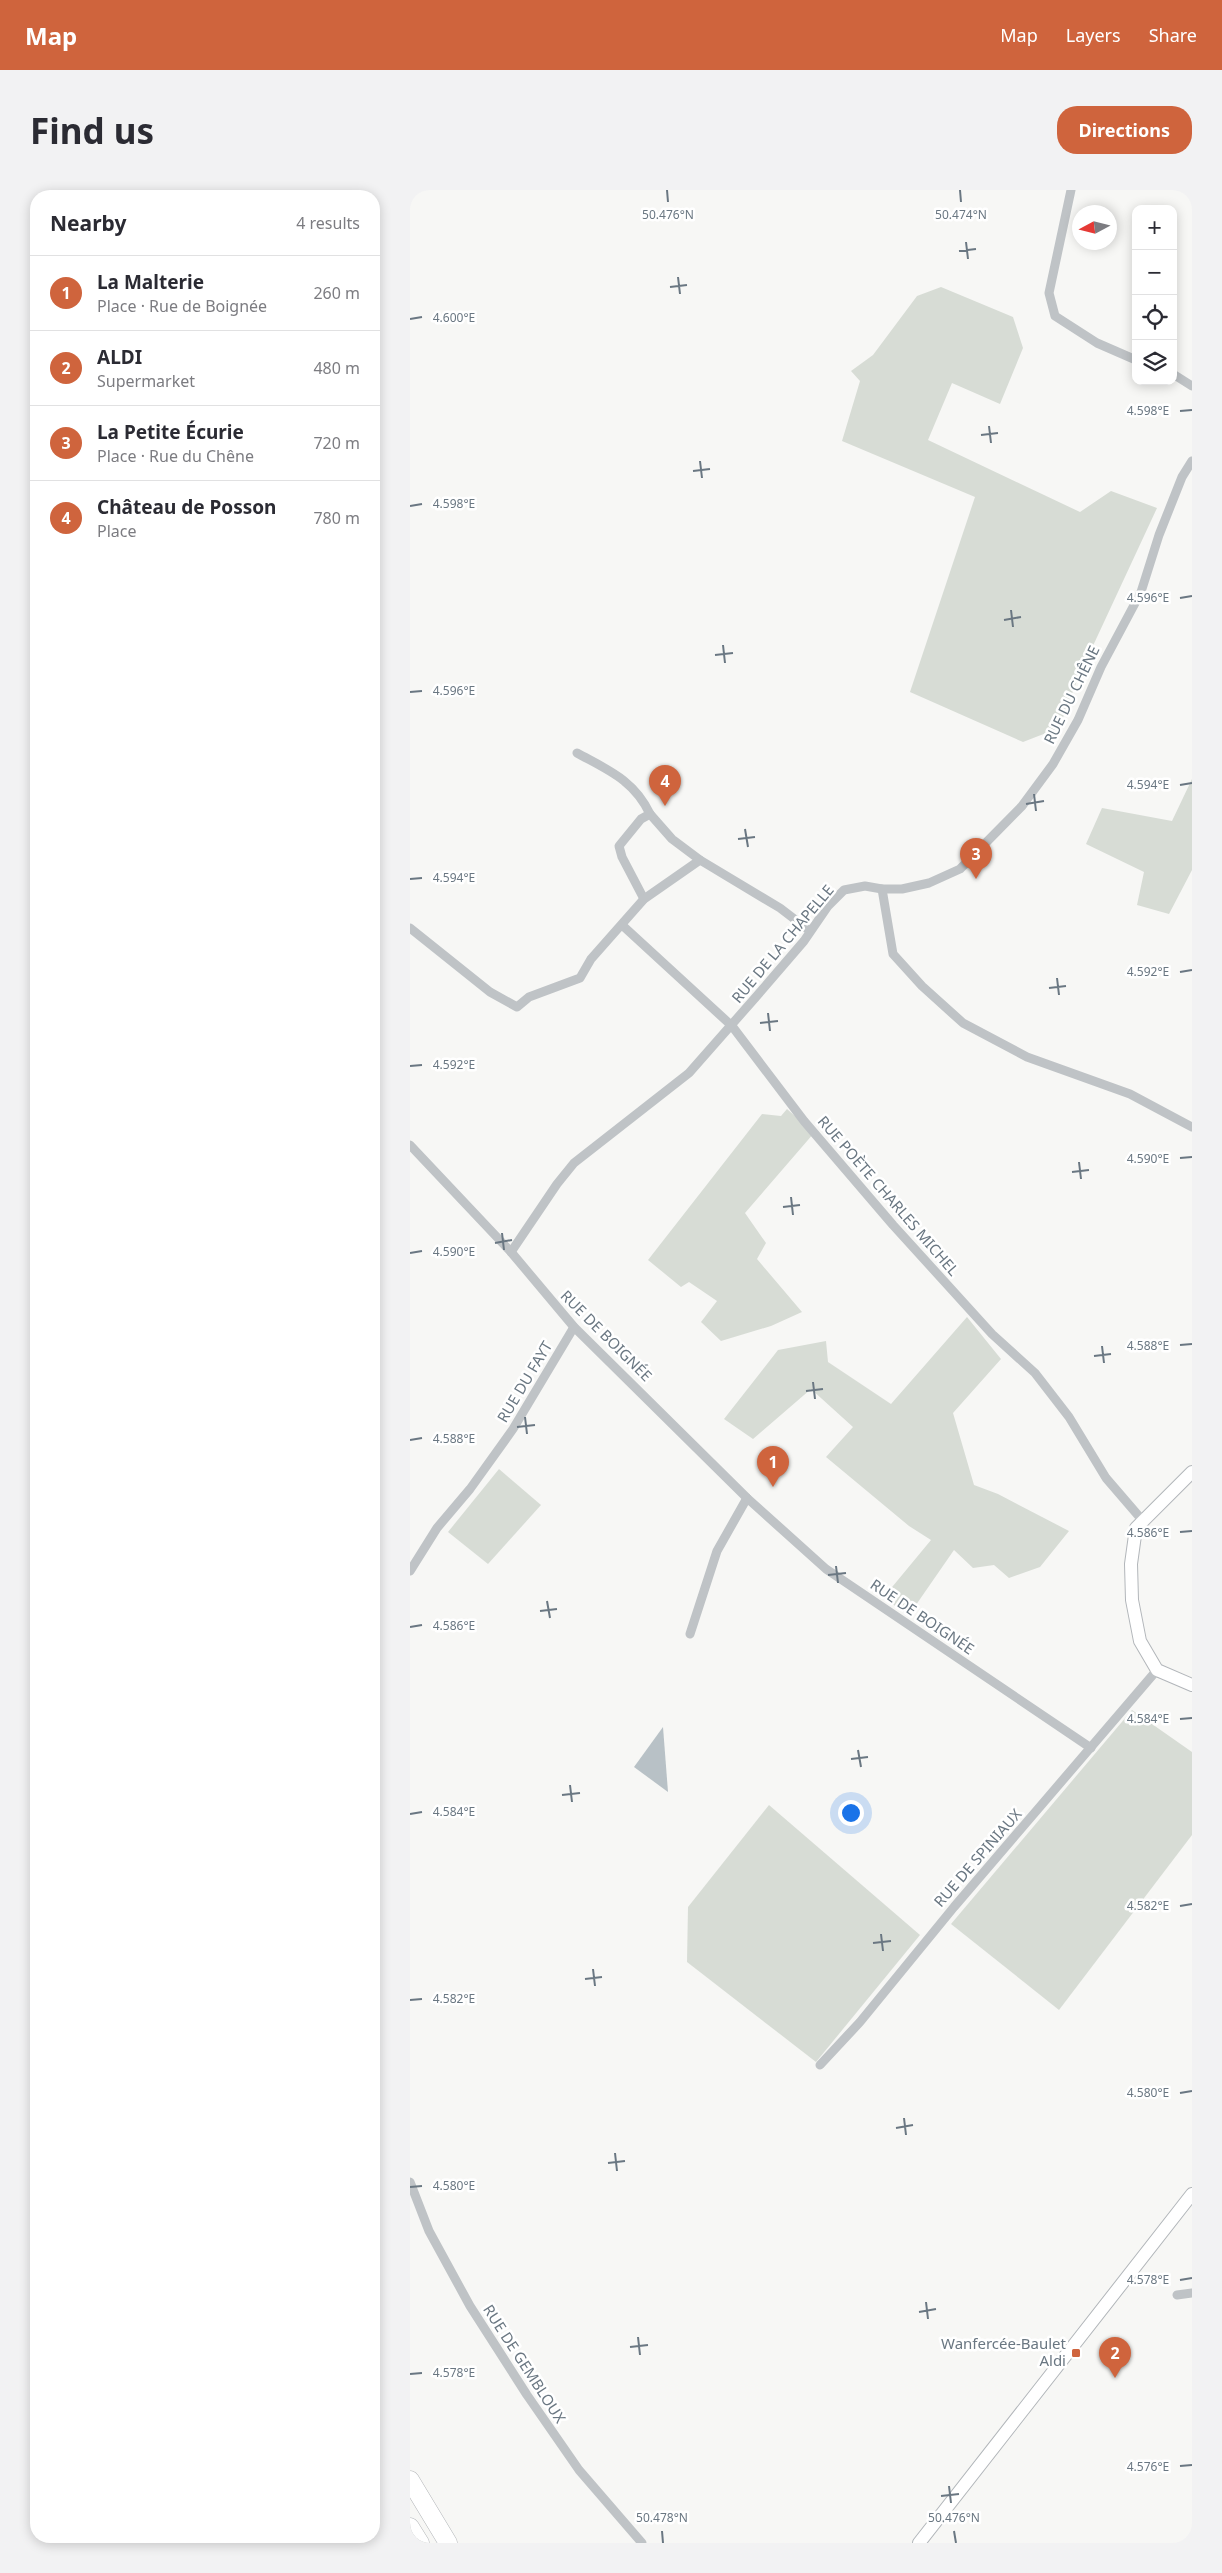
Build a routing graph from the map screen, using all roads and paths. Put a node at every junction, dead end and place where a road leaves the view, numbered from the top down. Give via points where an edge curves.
1 (1071, 190) edge
2 (1132, 358) edge
3 (1177, 377) edge
4 (1192, 386) edge
5 (1192, 462) edge
6 (577, 752) dead end
7 (650, 814) junction
8 (700, 860) junction
9 (882, 889) junction
10 (644, 899) junction
11 (622, 925) junction
12 (410, 928) edge
13 (810, 931) junction
14 (732, 1026) junction
15 (1192, 1127) edge
16 (410, 1145) edge
17 (511, 1252) junction
18 (574, 1327) junction
19 (1192, 1472) edge
20 (747, 1498) junction
21 (1143, 1521) junction
22 (410, 1571) edge
23 (690, 1634) dead end
24 (1157, 1670) junction
25 (1192, 1685) edge
26 (1091, 1748) junction
27 (820, 2064) dead end
28 (410, 2182) edge
29 (1192, 2194) edge
30 (1192, 2293) edge
31 (1177, 2295) dead end
32 (410, 2480) edge
33 (410, 2527) edge
34 (420, 2543) edge
35 (448, 2543) edge
36 (642, 2543) edge
37 (919, 2543) edge

1 - 2 street via 1050,293 1055,316 1098,343
3 - 4 street
5 - 9 street, RUE DU CHÊNE via 1182,477 1159,535 1141,592 1101,666 1078,720 1028,799 960,869 929,883 902,889
6 - 7 street via 625,780 642,798
7 - 8 street via 672,839
7 - 10 street via 619,846
8 - 10 street
8 - 13 street via 780,908
9 - 13 street, RUE DE LA CHAPELLE via 864,886 844,890
9 - 15 street via 893,954 963,1023 1026,1057 1130,1094
10 - 11 street
11 - 12 street via 591,959 580,978 529,997 517,1007 490,992
11 - 14 street, RUE POÈTE CHARLES MICHEL
13 - 14 street, RUE DE LA CHAPELLE
14 - 17 street, RUE DE LA CHAPELLE via 689,1072 574,1163
14 - 21 street, RUE POÈTE CHARLES MICHEL via 804,1121 893,1225 992,1334 1035,1373 1069,1417 1106,1478
16 - 17 street, RUE DE BOIGNÉE
17 - 18 street, RUE DE BOIGNÉE
18 - 20 street, RUE DE BOIGNÉE
18 - 22 street, RUE DU FAYT via 514,1430 437,1528
19 - 21 main road
20 - 23 street via 717,1551
20 - 26 street, RUE DE BOIGNÉE via 826,1569
21 - 24 main road via 1136,1528 1131,1564 1132,1600 1140,1641
24 - 25 main road
24 - 26 street, RUE DE SPINIAUX
26 - 27 street, RUE DE SPINIAUX via 860,2022
28 - 36 street, RUE DE GEMBLOUX via 438,2248 516,2379 579,2470
29 - 37 main road
30 - 31 street
32 - 35 highway
33 - 34 highway

